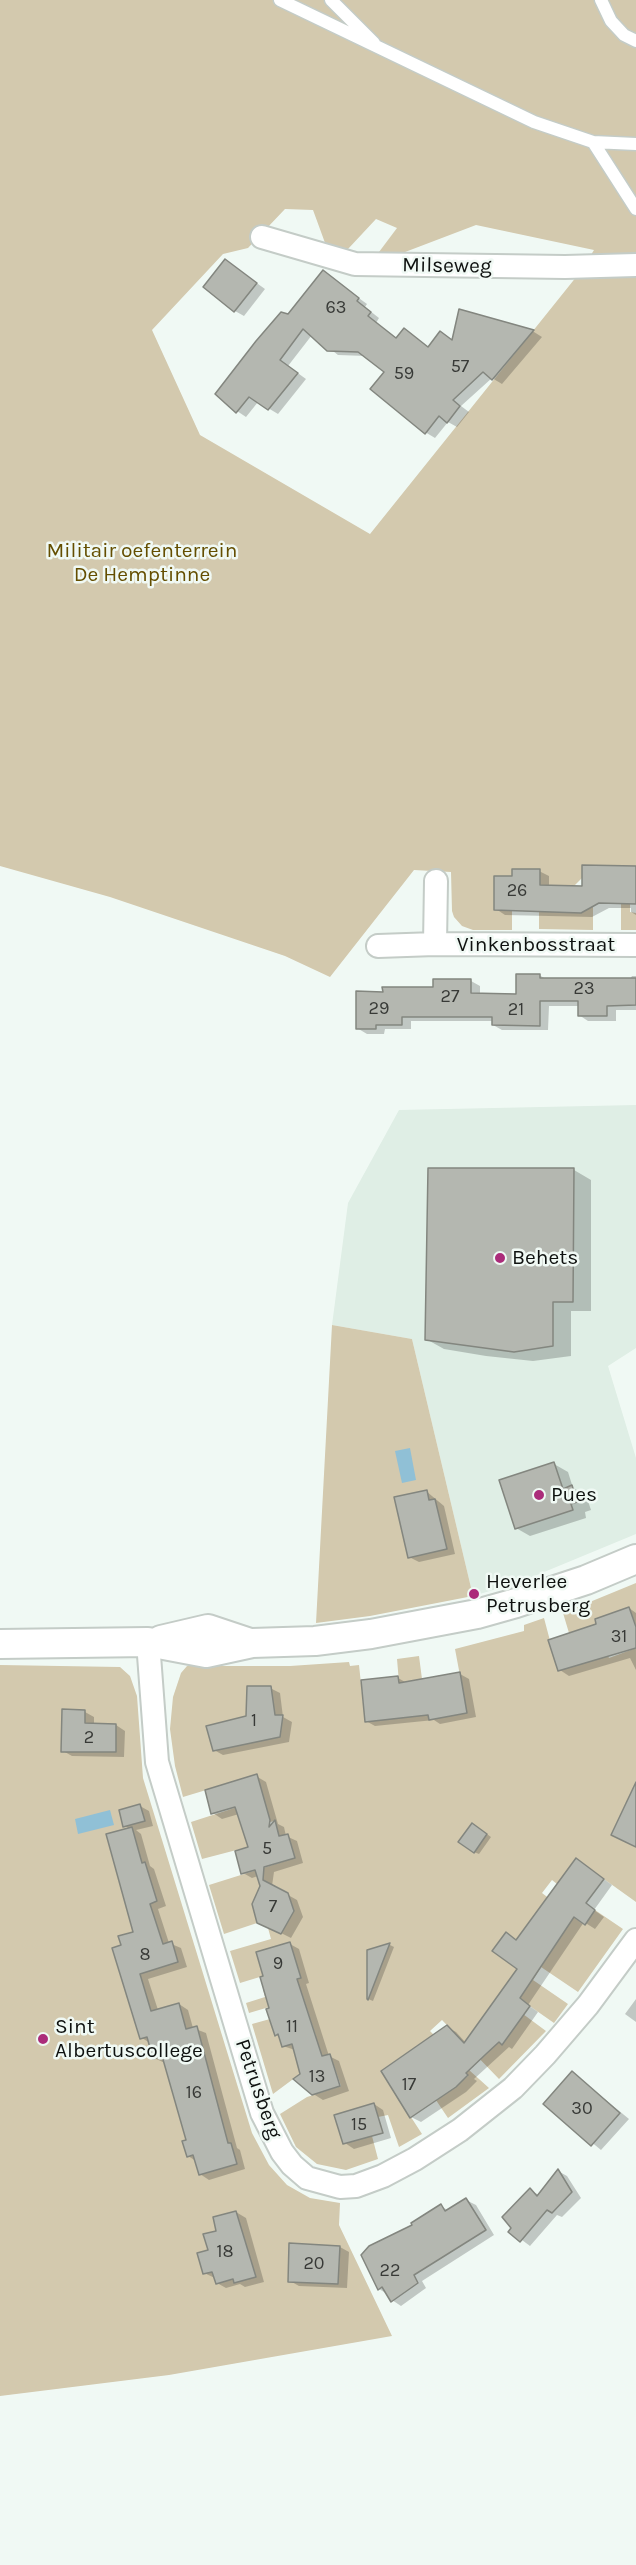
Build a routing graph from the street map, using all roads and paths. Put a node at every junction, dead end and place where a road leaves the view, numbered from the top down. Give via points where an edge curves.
1 (280, 0) edge
2 (331, 0) edge
3 (601, 0) edge
4 (636, 41) edge
5 (381, 50) junction
6 (593, 142) junction
7 (636, 144) edge
8 (636, 209) edge
9 (262, 237) dead end
10 (636, 265) edge
11 (436, 881) dead end
12 (435, 944) junction
13 (636, 945) edge
14 (378, 946) dead end
15 (636, 1559) edge
16 (148, 1642) junction
17 (0, 1644) edge
18 (636, 1940) edge

1 - 5 lane
2 - 5 lane
3 - 4 lane via 611,21
5 - 6 lane via 534,122
6 - 7 lane
6 - 8 lane
9 - 10 street, Milseweg via 355,264
11 - 12 street, Vinkenbosstraat
12 - 13 street, Vinkenbosstraat
12 - 14 street, Vinkenbosstraat
15 - 16 street via 586,1580 477,1614 371,1634 252,1643 208,1629
16 - 17 street
16 - 18 street, Petrusberg via 160,1774 262,2113 282,2152 307,2178 331,2186 356,2186 415,2159 460,2130 513,2088 545,2055

